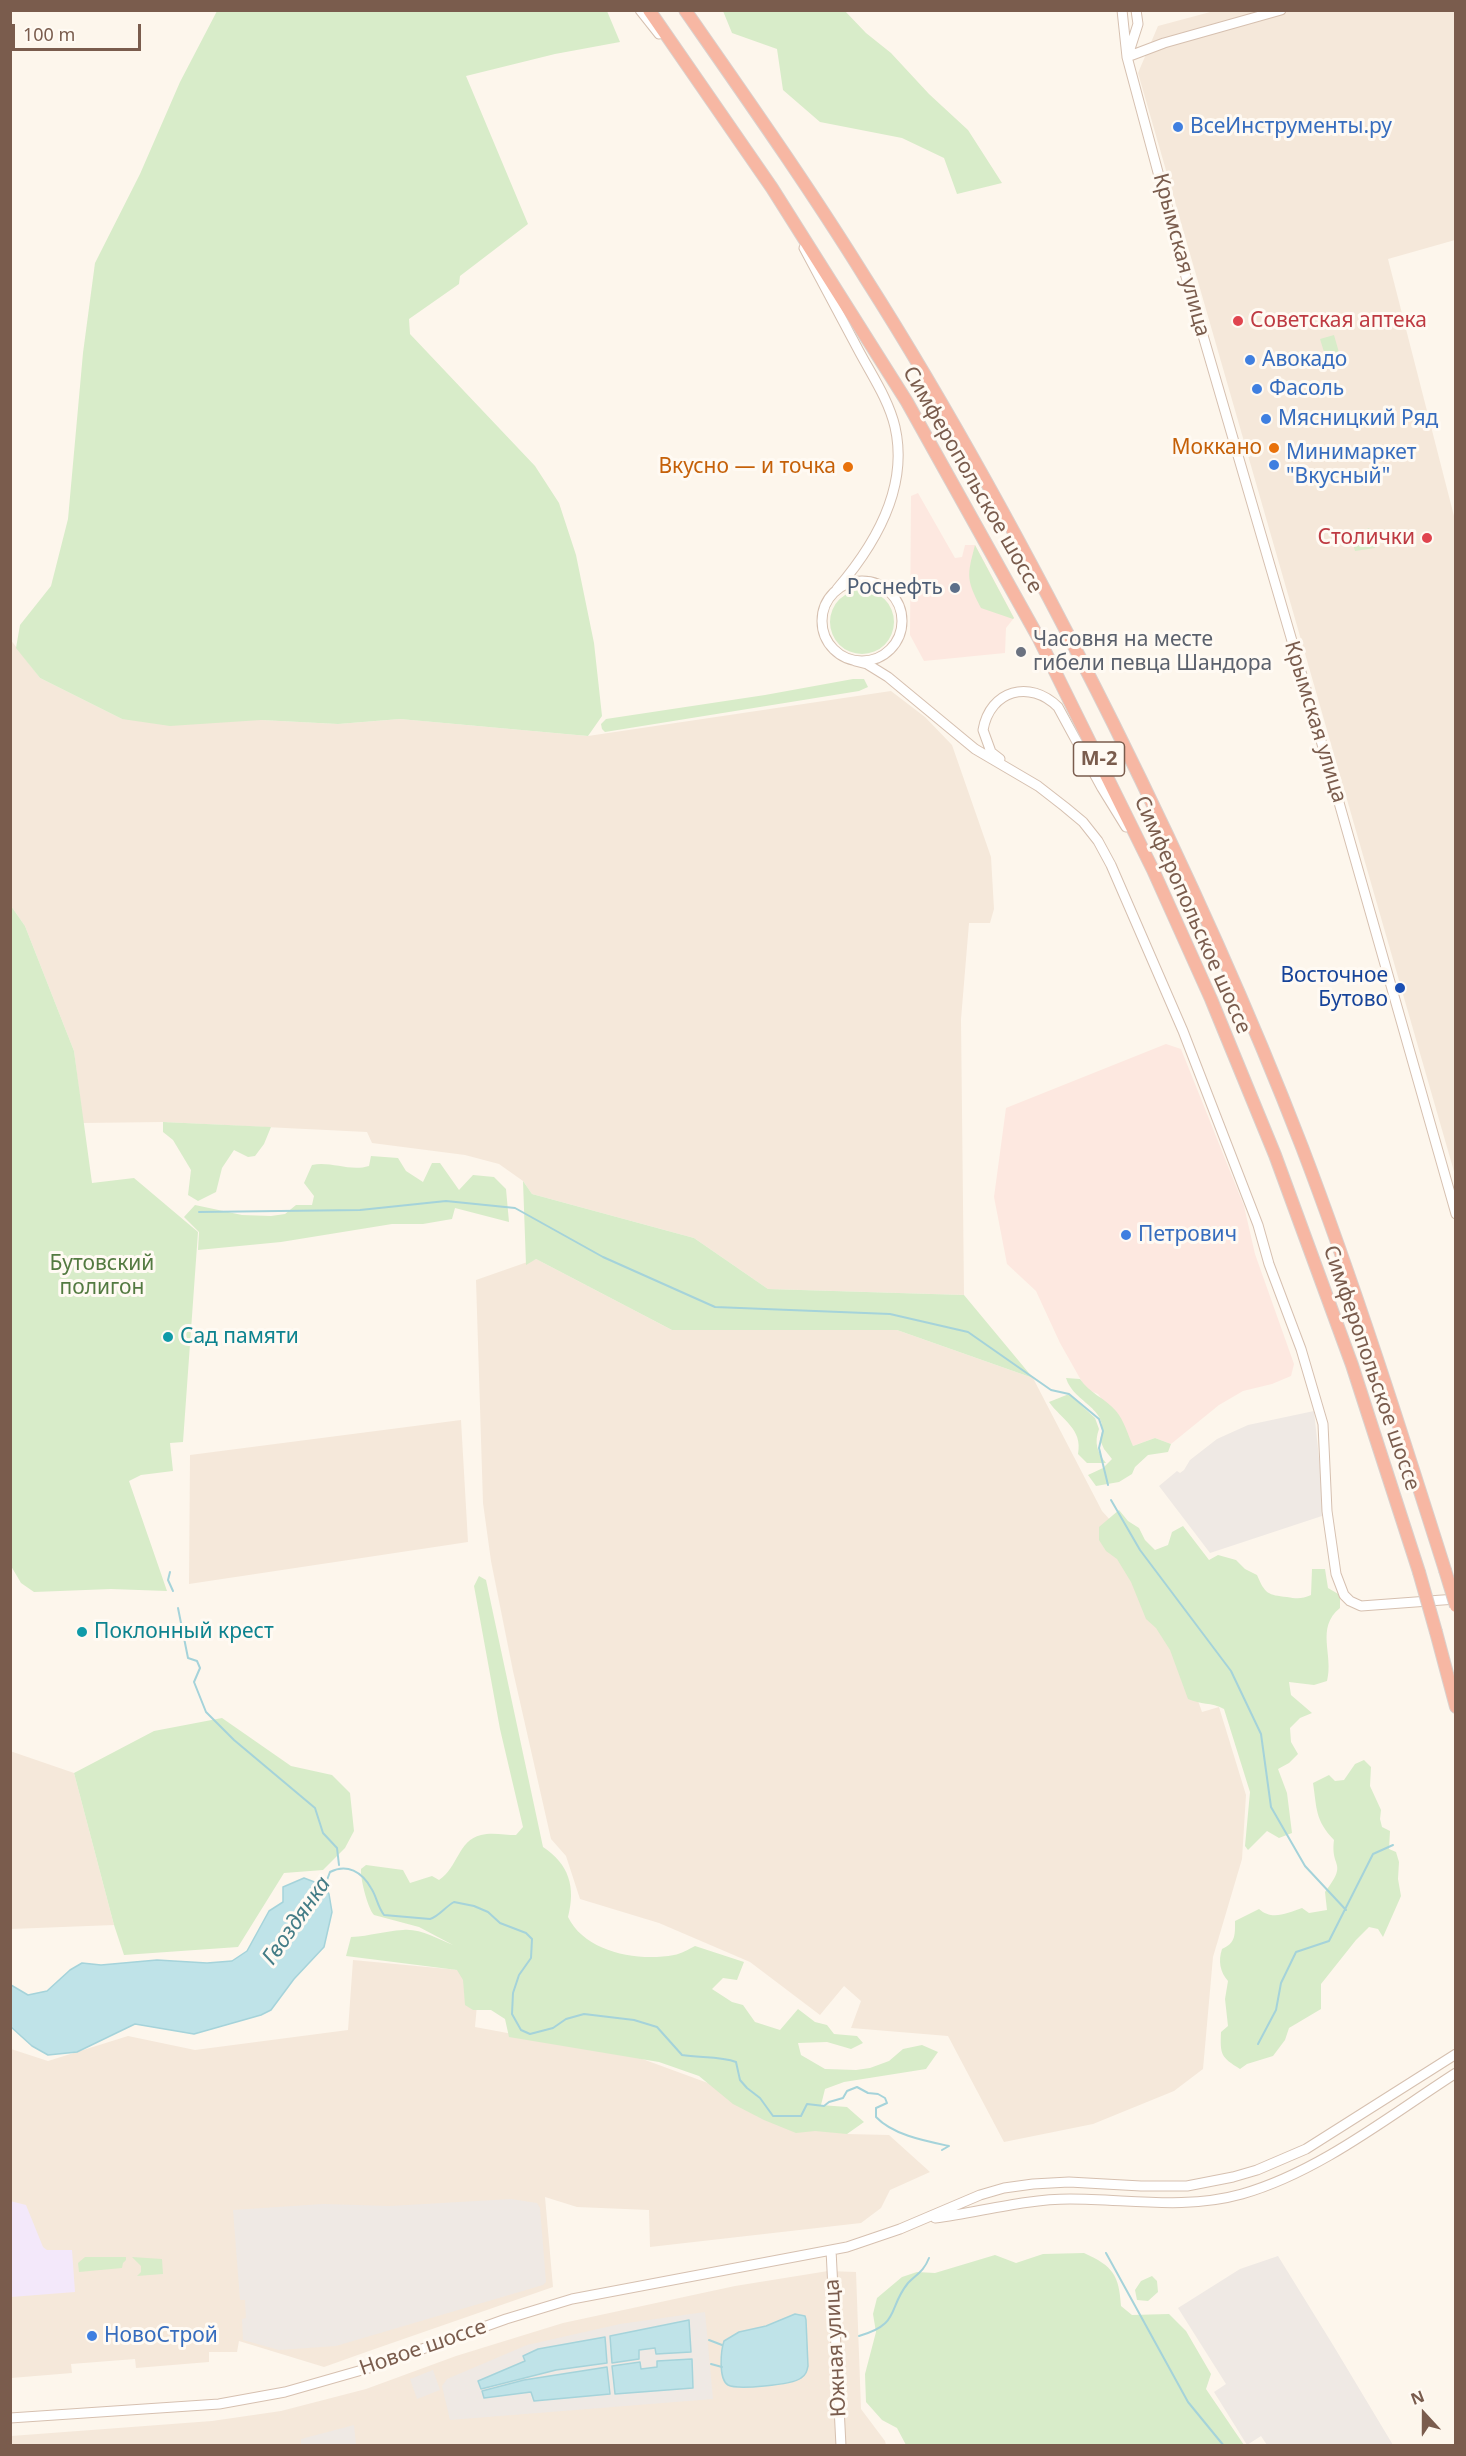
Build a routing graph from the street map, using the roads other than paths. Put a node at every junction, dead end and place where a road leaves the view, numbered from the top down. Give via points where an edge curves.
1 (640, 10) edge
2 (649, 10) edge
3 (687, 10) edge
4 (1122, 10) edge
5 (1136, 10) edge
6 (1281, 10) edge
7 (1127, 57) junction
8 (707, 94) junction
9 (772, 188) junction
10 (837, 589) junction
11 (855, 660) junction
12 (1014, 773) junction
13 (1153, 870) junction
14 (1455, 1214) edge
15 (1455, 1599) edge
16 (1455, 1606) edge
17 (1455, 1707) edge
18 (1455, 2054) edge
19 (1455, 2073) edge
20 (925, 2219) junction
21 (831, 2250) junction
22 (10, 2418) edge
23 (842, 2445) edge

1 - 8 street
2 - 8 highway, Симферопольское шоссе / М-2
3 - 16 highway, Симферопольское шоссе / М-2, bridge via 782,148 931,385 1066,630 1160,819 1235,984 1302,1146 1378,1358
4 - 7 street, Крымская улица
5 - 7 street via 1138,24
6 - 7 street
7 - 14 street, Крымская улица via 1188,284
8 - 9 highway, Симферопольское шоссе / М-2
9 - 10 street via 885,398 895,428 897,470 890,501 863,556
9 - 13 highway, Симферопольское шоссе / М-2 via 907,402 986,540
10 - 11 street via 824,608 823,631 835,650
10 - 11 street via 857,581 879,584 896,598 900,608 901,630 890,650 868,661
11 - 12 street via 888,676 975,749
12 - 13 street via 991,752 982,730 984,721 1002,698 1015,692 1038,692 1058,707
12 - 15 street via 1065,807 1098,841 1128,899 1183,1031 1254,1215 1319,1408 1327,1510 1336,1574 1344,1595 1361,1606
13 - 17 highway, Симферопольское шоссе / М-2, bridge via 1275,1155 1352,1365 1419,1572
18 - 20 street via 1325,2138 1257,2170 1210,2182 1162,2187 1033,2184 980,2195
19 - 20 street via 1329,2155 1264,2187 1174,2204 1041,2200
20 - 21 street, Новое шоссе via 871,2240
21 - 22 street, Новое шоссе via 572,2299 369,2368 285,2392 219,2404
21 - 23 street, Южная улица

